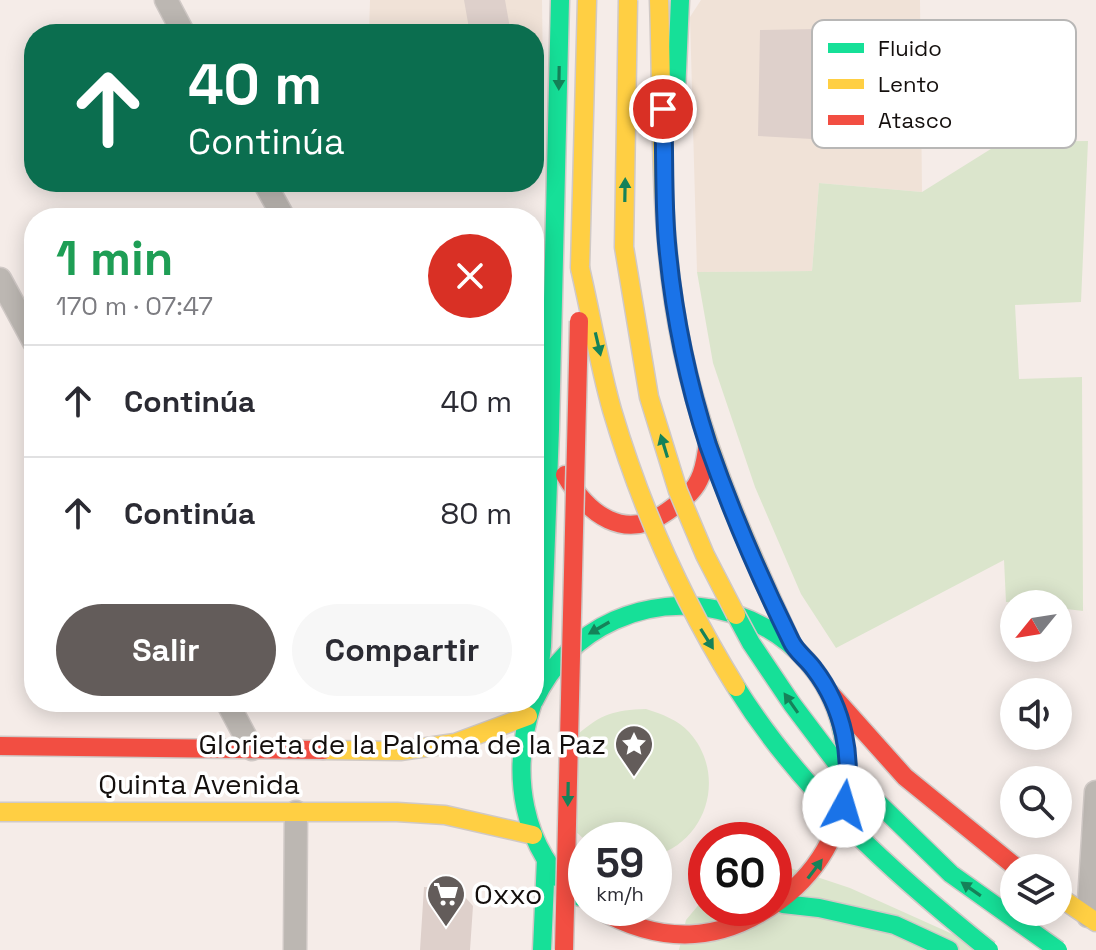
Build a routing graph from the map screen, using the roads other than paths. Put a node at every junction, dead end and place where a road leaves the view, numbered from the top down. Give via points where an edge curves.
1 (166, 0) edge
2 (560, 0) edge
3 (587, 0) edge
4 (628, 0) edge
5 (659, 0) edge
6 (680, 0) edge
7 (179, 24) edge
8 (665, 163) junction
9 (580, 268) junction
10 (0, 279) edge
11 (24, 323) edge
12 (544, 380) edge
13 (544, 432) edge
14 (708, 443) junction
15 (793, 646) junction
16 (544, 685) edge
17 (830, 692) junction
18 (232, 712) edge
19 (515, 712) edge
20 (530, 712) edge
21 (0, 746) edge
22 (252, 749) junction
23 (1096, 792) edge
24 (0, 812) edge
25 (296, 812) junction
26 (533, 835) junction
27 (1000, 854) edge
28 (546, 859) junction
29 (568, 885) edge
30 (792, 895) edge
31 (792, 905) edge
32 (1072, 905) edge
33 (1092, 919) edge
34 (634, 926) edge
35 (742, 926) joint
36 (295, 950) edge
37 (542, 950) edge
38 (564, 950) edge
39 (710, 950) edge
40 (949, 950) edge
41 (989, 950) edge
42 (1058, 950) edge

1 - 7 street
2 -> 12 main road
3 - 9 main road
42 -> 4 main road, bridge via 951,874 835,761 751,643 705,555 678,491 649,397 624,247
5 - 8 main road
6 - 8 main road via 675,137
8 - 14 main road via 667,241 678,328
9 -> 38 main road, bridge
9 -> 41 main road, bridge via 612,409 649,520 699,627 761,727 810,788 926,900
10 - 11 street
13 - 14 main road via 573,492 598,517 636,525 673,509 698,483
14 - 15 main road
15 -> 16 main road via 763,624 728,610 691,604 653,607 618,617 585,636 558,661
15 - 17 main road
17 - 27 main road via 905,777
30 -> 17 main road via 816,871 839,829 849,784 846,737
18 - 22 street
19 - 22 main road, Quinta Avenida via 455,743 400,751
20 - 26 main road via 519,776
21 - 22 main road, Quinta Avenida
23 - 33 street
24 - 25 main road, Quinta Avenida
25 - 26 main road, Quinta Avenida via 445,815
25 - 36 street
26 - 28 main road
28 - 29 main road
28 - 37 main road
31 - 40 main road via 895,925
32 - 33 main road
34 - 35 main road via 654,933 698,935
35 - 39 main road

